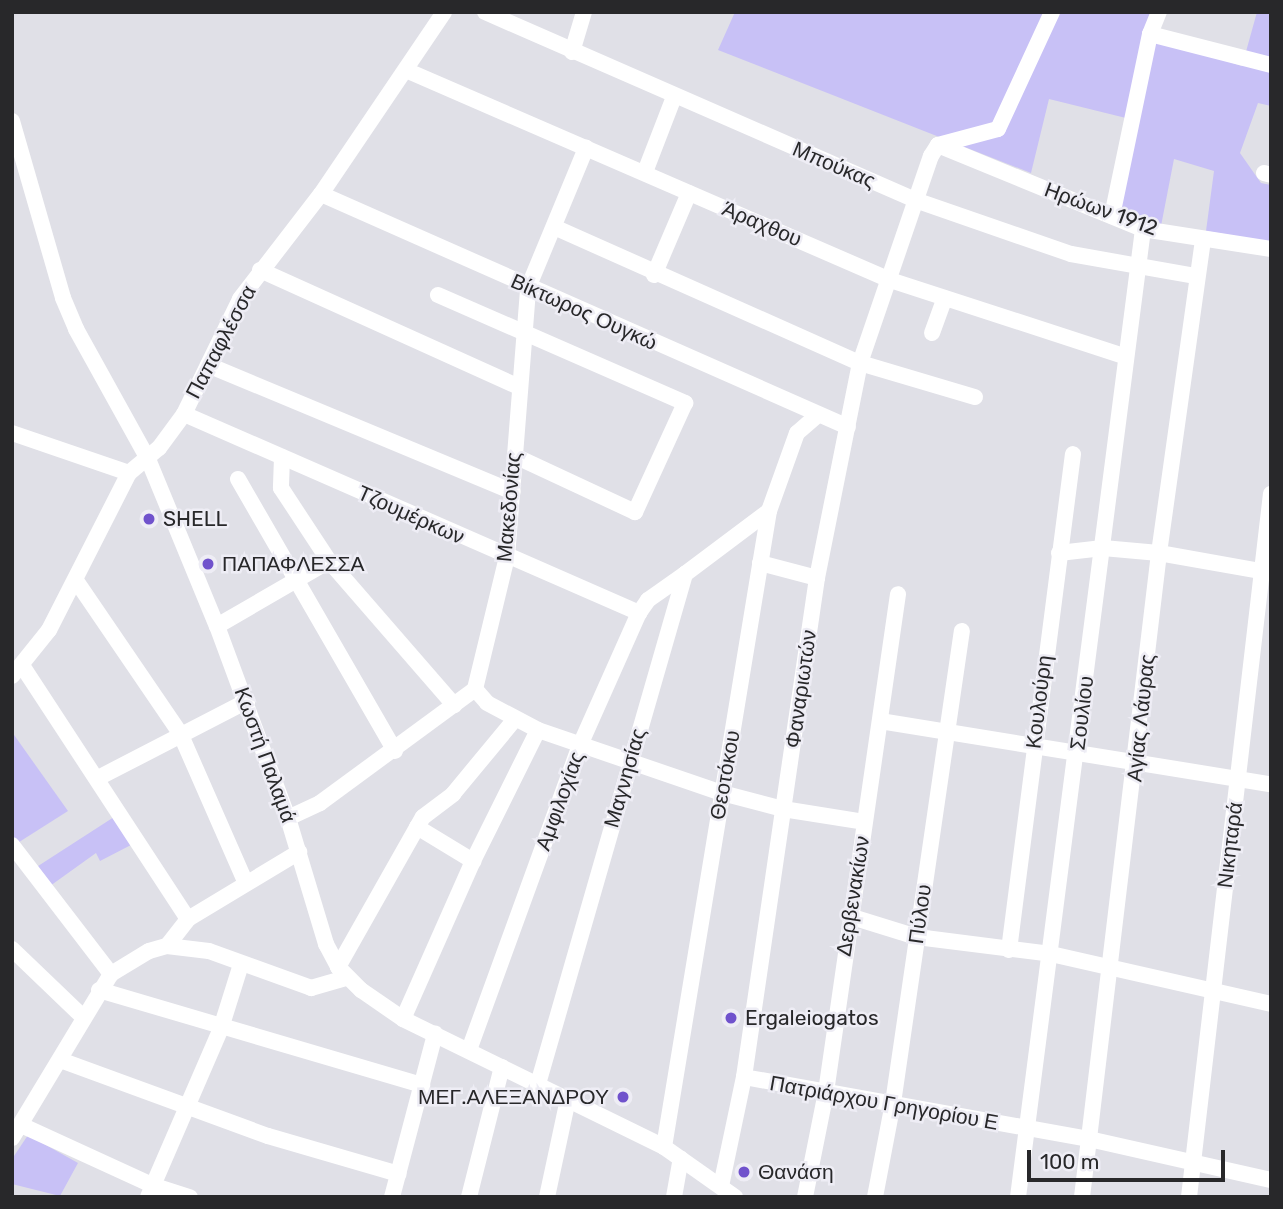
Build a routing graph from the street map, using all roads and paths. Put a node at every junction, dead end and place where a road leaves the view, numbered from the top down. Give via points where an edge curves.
1 (444, 12) edge
2 (485, 12) edge
3 (584, 12) edge
4 (1052, 12) edge
5 (1159, 12) edge
6 (1150, 34) junction
7 (572, 52) junction
8 (1271, 65) edge
9 (408, 71) junction
10 (674, 97) junction
11 (12, 121) edge
12 (938, 145) junction
13 (586, 148) junction
14 (17, 153) edge
15 (645, 172) junction
16 (689, 193) junction
17 (321, 194) junction
18 (915, 200) junction
19 (1112, 216) junction
20 (554, 227) junction
21 (1143, 229) junction
22 (1203, 240) junction
23 (1271, 249) edge
24 (1137, 265) junction
25 (260, 271) junction
26 (654, 275) junction
27 (1196, 276) junction
28 (890, 279) junction
29 (528, 288) junction
30 (438, 295) dead end
31 (945, 298) junction
32 (522, 331) junction
33 (932, 333) dead end
34 (1124, 356) junction
35 (860, 363) junction
36 (208, 365) junction
37 (519, 387) junction
38 (975, 397) dead end
39 (184, 414) junction
40 (818, 415) junction
41 (848, 427) junction
42 (12, 433) edge
43 (1073, 454) dead end
44 (514, 456) junction
45 (282, 457) junction
46 (148, 459) junction
47 (129, 473) junction
48 (238, 479) dead end
49 (513, 492) junction
50 (1271, 494) edge
51 (769, 511) junction
52 (1103, 548) junction
53 (1059, 553) junction
54 (1159, 553) junction
55 (507, 557) junction
56 (329, 561) junction
57 (760, 563) junction
58 (1266, 572) edge
59 (685, 574) junction
60 (817, 578) junction
61 (77, 582) junction
62 (298, 583) junction
63 (898, 594) dead end
64 (639, 613) junction
65 (217, 626) junction
66 (962, 631) dead end
67 (18, 672) edge
68 (475, 689) junction
69 (247, 701) junction
70 (454, 705) junction
71 (515, 719) junction
72 (880, 721) junction
73 (538, 730) junction
74 (180, 733) junction
75 (944, 734) junction
76 (581, 743) junction
77 (1033, 748) junction
78 (395, 751) junction
79 (1077, 753) junction
80 (631, 761) junction
81 (1137, 761) junction
82 (98, 778) junction
83 (1238, 779) junction
84 (1271, 784) edge
85 (722, 793) junction
86 (783, 809) junction
87 (288, 818) junction
88 (864, 821) junction
89 (416, 827) junction
90 (12, 845) edge
91 (299, 852) junction
92 (473, 860) junction
93 (246, 883) junction
94 (849, 916) junction
95 (188, 919) junction
96 (917, 937) junction
97 (167, 946) junction
98 (12, 949) edge
99 (1009, 950) junction
100 (1051, 954) junction
101 (241, 964) junction
102 (1111, 966) junction
103 (342, 972) junction
104 (111, 974) junction
105 (99, 990) junction
106 (1211, 993) junction
107 (1271, 1004) edge
108 (83, 1017) junction
109 (403, 1018) junction
110 (221, 1028) junction
111 (435, 1034) junction
112 (468, 1050) junction
113 (63, 1061) junction
114 (502, 1067) junction
115 (744, 1077) junction
116 (538, 1084) junction
117 (422, 1085) junction
118 (826, 1091) junction
119 (568, 1099) junction
120 (893, 1103) junction
121 (188, 1107) junction
122 (18, 1122) edge
123 (1028, 1130) junction
124 (1089, 1139) junction
125 (664, 1147) junction
126 (681, 1159) junction
127 (1192, 1164) junction
128 (399, 1174) junction
129 (1271, 1180) edge
130 (720, 1186) junction
131 (150, 1191) edge
132 (190, 1197) edge
133 (392, 1197) edge
134 (470, 1197) edge
135 (547, 1197) edge
136 (674, 1197) edge
137 (735, 1197) edge
138 (805, 1197) edge
139 (875, 1197) edge
140 (1018, 1197) edge
141 (1082, 1197) edge
142 (1189, 1197) edge

1 - 9 street, Παπαφλέσσα
2 - 7 street, Μπούκας
3 - 7 street
4 - 12 street via 998,129
5 - 6 street
6 - 8 street
6 - 19 street
7 - 10 street, Μπούκας
9 - 13 street, Άραχθου
9 - 17 street, Παπαφλέσσα
10 - 15 street
10 - 18 street, Μπούκας
11 - 14 street, Κωστή Παλαμά
12 - 18 street, Φαναριωτών
12 - 19 street, Ηρώων 1912
13 - 15 street, Άραχθου
13 - 20 street, Μακεδονίας
14 - 46 street, Κωστή Παλαμά via 76,329
15 - 16 street, Άραχθου
16 - 26 street
16 - 28 street, Άραχθου
17 - 25 street, Παπαφλέσσα
17 - 29 street, Βίκτωρος Ουγκώ
18 - 24 street, Μπούκας via 1071,254
18 - 28 street, Φαναριωτών
19 - 21 street, Ηρώων 1912
20 - 26 street
20 - 29 street, Μακεδονίας
21 - 22 street, Ηρώων 1912
21 - 24 street, Σουλίου
22 - 23 street, Ηρώων 1912
22 - 27 street, Αγίας Λάυρας
24 - 27 street, Μπούκας
24 - 34 street, Σουλίου
25 - 36 street, Παπαφλέσσα via 240,299
25 - 37 street
26 - 35 street
27 - 54 street, Αγίας Λάυρας
28 - 31 street, Άραχθου
28 - 35 street, Φαναριωτών
29 - 32 street, Μακεδονίας
29 - 40 street, Βίκτωρος Ουγκώ
30 - 32 street
31 - 33 street
31 - 34 street, Άραχθου
32 - 37 street, Μακεδονίας
32 - 44 street via 685,402 635,512
34 - 52 street, Σουλίου
35 - 38 street
35 - 41 street, Φαναριωτών
36 - 39 street, Παπαφλέσσα
36 - 49 street
37 - 44 street, Μακεδονίας
39 - 45 street, Τζουμέρκων
39 - 46 street, Παπαφλέσσα
40 - 41 street, Βίκτωρος Ουγκώ
40 - 51 street, Θεοτόκου via 797,433
41 - 60 street, Φαναριωτών
42 - 47 street
43 - 53 street, Κουλούρη
44 - 49 street, Μακεδονίας
45 - 55 street, Τζουμέρκων
45 - 56 street via 281,488
46 - 47 street, Παπαφλέσσα
46 - 65 street, Κωστή Παλαμά
47 - 61 street, Παπαφλέσσα
48 - 62 street
49 - 55 street, Μακεδονίας
50 - 58 street, Νικηταρά
51 - 57 street, Θεοτόκου
51 - 59 street
52 - 53 street
52 - 54 street
52 - 79 street, Σουλίου
53 - 77 street, Κουλούρη
54 - 58 street
54 - 81 street, Αγίας Λάυρας
55 - 64 street, Τζουμέρκων
55 - 68 street, Μακεδονίας
56 - 62 street
56 - 70 street
57 - 60 street
57 - 85 street, Θεοτόκου
58 - 83 street, Νικηταρά
59 - 64 street, Αμφιλοχίας via 648,600
59 - 80 street, Μαγνησίας
60 - 86 street, Φαναριωτών
61 - 67 street, Παπαφλέσσα
61 - 74 street
62 - 65 street
62 - 78 street
63 - 72 street, Δερβενακίων
64 - 76 street, Αμφιλοχίας
65 - 69 street, Κωστή Παλαμά
66 - 75 street, Πύλου
67 - 82 street
68 - 70 street
68 - 71 street via 487,703
69 - 74 street
69 - 87 street, Κωστή Παλαμά
70 - 78 street
71 - 73 street
71 - 89 street via 453,794
72 - 75 street
72 - 88 street, Δερβενακίων
73 - 76 street
73 - 92 street
74 - 82 street
74 - 93 street
75 - 77 street
75 - 96 street, Πύλου
76 - 80 street
76 - 112 street, Αμφιλοχίας
77 - 79 street
77 - 99 street, Κουλούρη
78 - 87 street via 320,803
79 - 81 street
79 - 100 street, Σουλίου
80 - 85 street
80 - 116 street, Μαγνησίας
81 - 83 street
81 - 102 street, Αγίας Λάυρας
82 - 95 street
83 - 84 street
83 - 106 street, Νικηταρά
85 - 86 street
85 - 125 street, Θεοτόκου
86 - 88 street
86 - 115 street, Φαναριωτών
87 - 91 street, Κωστή Παλαμά
88 - 94 street, Δερβενακίων
89 - 92 street
89 - 103 street
90 - 104 street
91 - 93 street
91 - 103 street, Κωστή Παλαμά via 326,944
92 - 109 street
93 - 95 street
94 - 96 street
94 - 118 street, Δερβενακίων
95 - 97 street
96 - 99 street
96 - 120 street, Πύλου
97 - 101 street via 196,948
97 - 104 street via 149,951
98 - 108 street
99 - 100 street
100 - 102 street
100 - 123 street, Σουλίου
101 - 103 street via 311,988
101 - 110 street
102 - 106 street
102 - 124 street, Αγίας Λάυρας
103 - 109 street, Κωστή Παλαμά
104 - 105 street
105 - 108 street
105 - 110 street
106 - 107 street
106 - 127 street, Νικηταρά
108 - 113 street
109 - 111 street, Κωστή Παλαμά
110 - 117 street
110 - 121 street
111 - 112 street, Κωστή Παλαμά
111 - 117 street
112 - 114 street, Κωστή Παλαμά
113 - 121 street
113 - 122 street
114 - 116 street, Κωστή Παλαμά
114 - 134 street
115 - 118 street, Πατριάρχου Γρηγορίου Ε
115 - 130 street, Φαναριωτών
116 - 119 street, Κωστή Παλαμά
117 - 128 street
118 - 120 street, Πατριάρχου Γρηγορίου Ε
118 - 138 street, Δερβενακίων
119 - 125 street, Κωστή Παλαμά
119 - 135 street
120 - 123 street, Πατριάρχου Γρηγορίου Ε
120 - 139 street, Πύλου
121 - 128 street
121 - 131 street
122 - 131 street
123 - 124 street, Πατριάρχου Γρηγορίου Ε
123 - 140 street, Σουλίου
124 - 127 street, Πατριάρχου Γρηγορίου Ε
124 - 141 street, Αγίας Λάυρας
125 - 126 street, Κωστή Παλαμά
126 - 130 street, Κωστή Παλαμά
126 - 136 street
127 - 129 street, Πατριάρχου Γρηγορίου Ε
127 - 142 street, Νικηταρά
128 - 133 street
130 - 137 street, Κωστή Παλαμά
131 - 132 street

